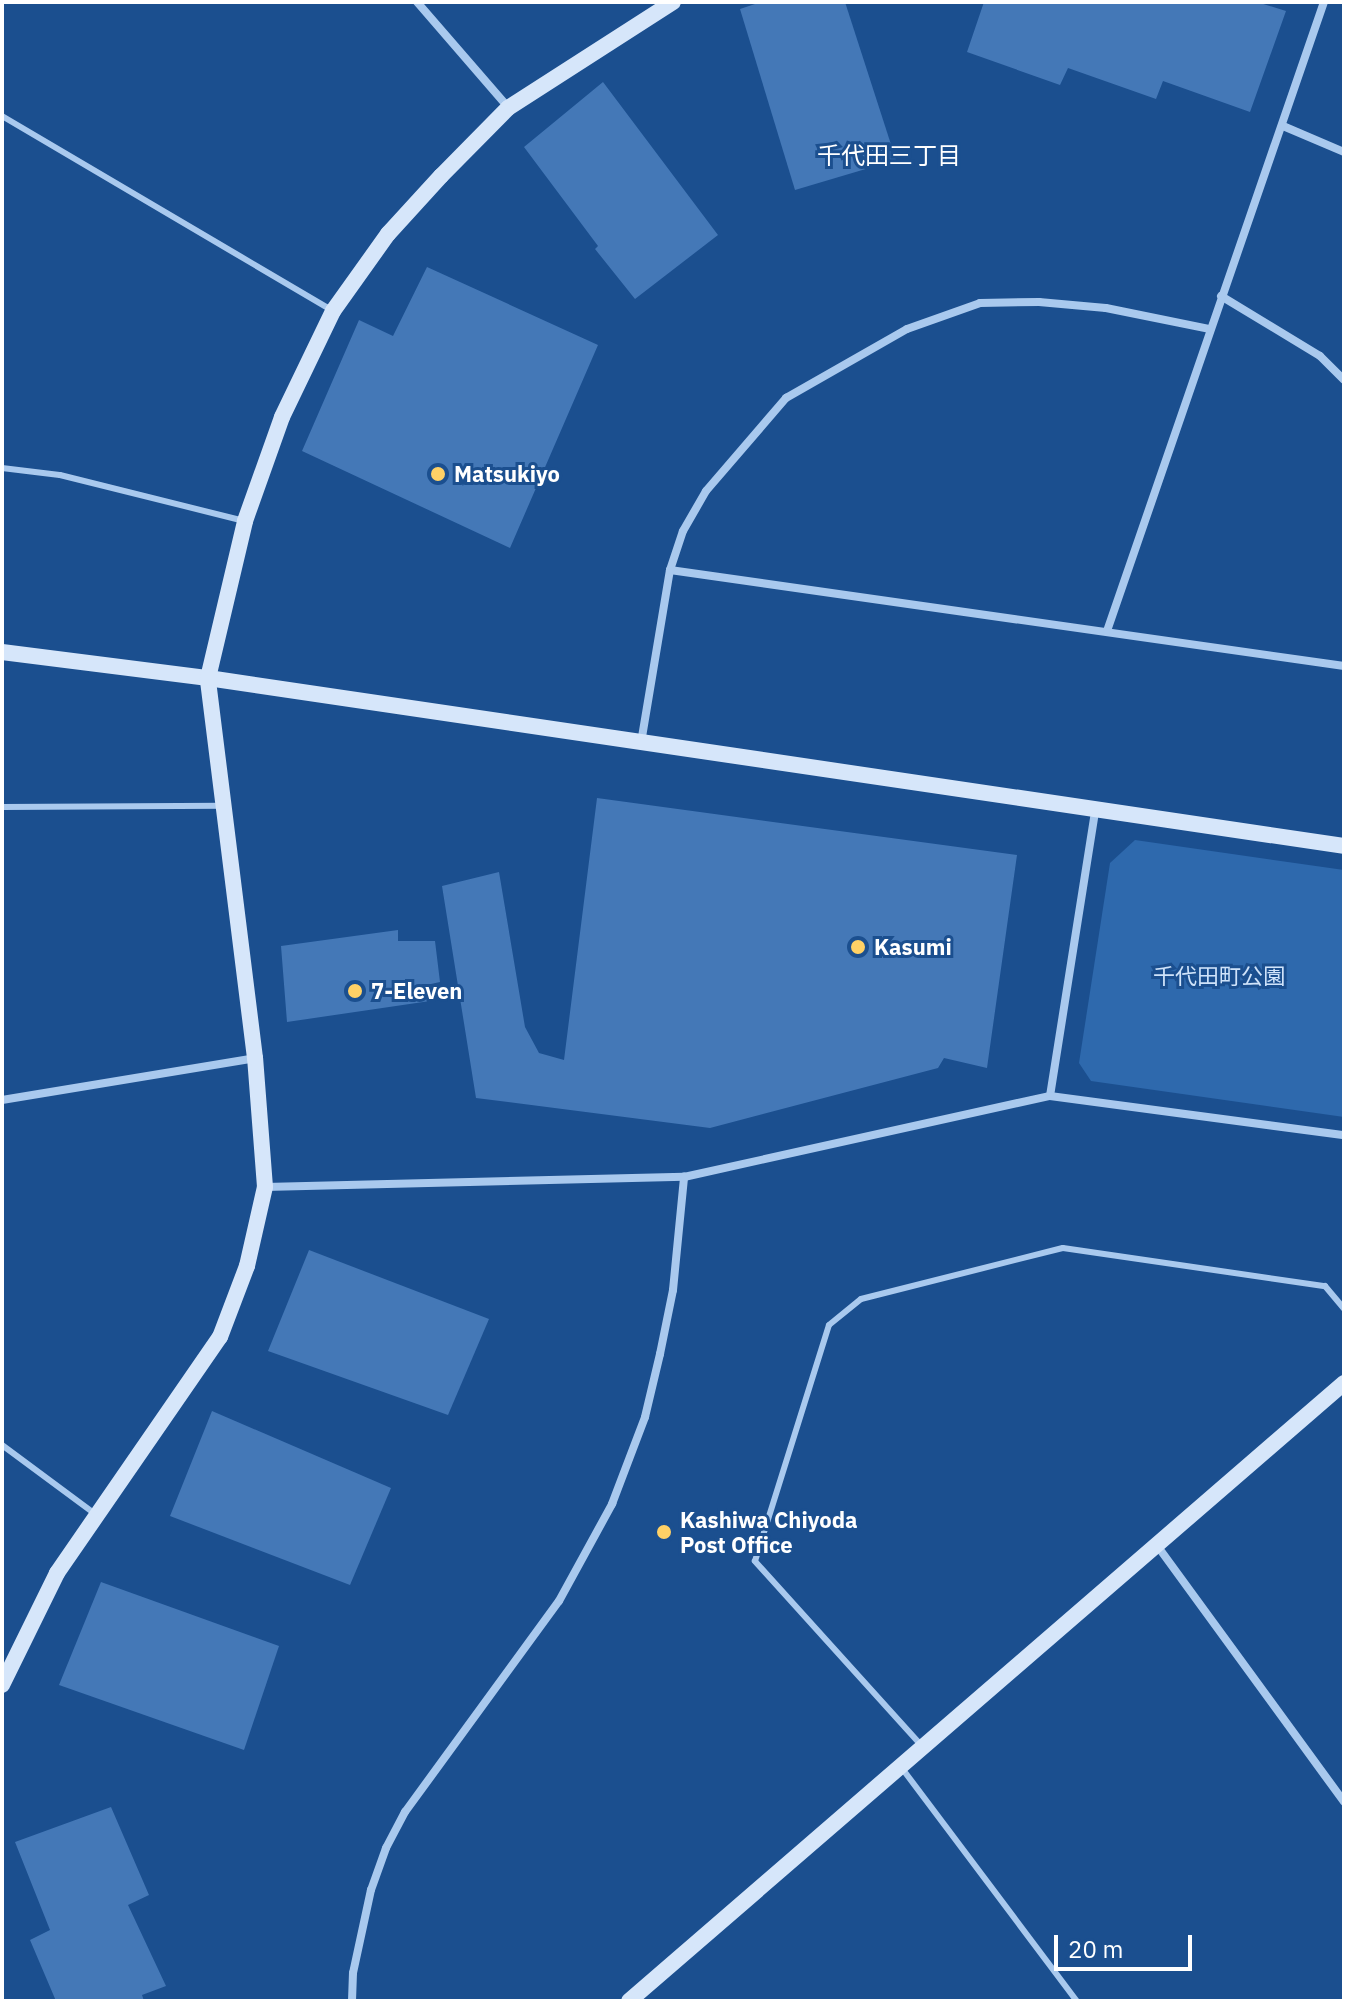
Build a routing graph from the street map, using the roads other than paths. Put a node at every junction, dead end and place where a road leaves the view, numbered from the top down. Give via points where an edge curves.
1 (417, 2) edge
2 (673, 2) edge
3 (1324, 2) edge
4 (508, 108) junction
5 (2, 116) edge
6 (1283, 126) junction
7 (1344, 152) edge
8 (1221, 296) junction
9 (333, 311) junction
10 (1209, 329) junction
11 (1344, 380) edge
12 (2, 468) edge
13 (245, 521) junction
14 (670, 570) junction
15 (1107, 631) junction
16 (2, 652) edge
17 (1344, 666) edge
18 (208, 678) junction
19 (641, 744) junction
20 (223, 806) junction
21 (2, 807) edge
22 (1095, 811) junction
23 (1344, 846) edge
24 (255, 1058) junction
25 (1050, 1096) junction
26 (2, 1100) edge
27 (1344, 1135) edge
28 (684, 1177) junction
29 (265, 1187) junction
30 (1344, 1309) edge
31 (1344, 1383) edge
32 (2, 1445) edge
33 (97, 1515) junction
34 (1156, 1544) junction
35 (2, 1685) edge
36 (923, 1747) junction
37 (901, 1767) junction
38 (1344, 1802) edge
39 (352, 2001) edge
40 (629, 2001) edge
41 (1077, 2001) edge

1 - 4 street
2 - 4 street
3 - 6 street
4 - 9 street via 388,234
5 - 9 lane
6 - 7 street
6 - 8 street
8 - 10 street
8 - 11 street via 1320,356
9 - 13 street via 282,417
10 - 14 street via 1106,308 1039,302 980,303 907,329 786,398 706,491 683,531
10 - 15 street
12 - 13 lane via 60,475
13 - 18 street
14 - 15 street
14 - 19 street
15 - 17 street
16 - 18 street
18 - 19 street
18 - 20 street
19 - 22 street
20 - 21 lane
20 - 24 street
22 - 23 street
22 - 25 street
24 - 26 street
24 - 29 street
25 - 27 street
25 - 28 street
28 - 29 street
28 - 39 street via 673,1290 660,1354 645,1417 612,1504 559,1601 405,1812 386,1848 355,1958
29 - 33 street via 247,1266 220,1337
30 - 36 lane via 1325,1286 1063,1248 861,1299 829,1325 755,1561
31 - 34 street
32 - 33 lane
33 - 35 street via 57,1573
34 - 36 street
34 - 38 street
36 - 37 street
37 - 40 street
37 - 41 lane

